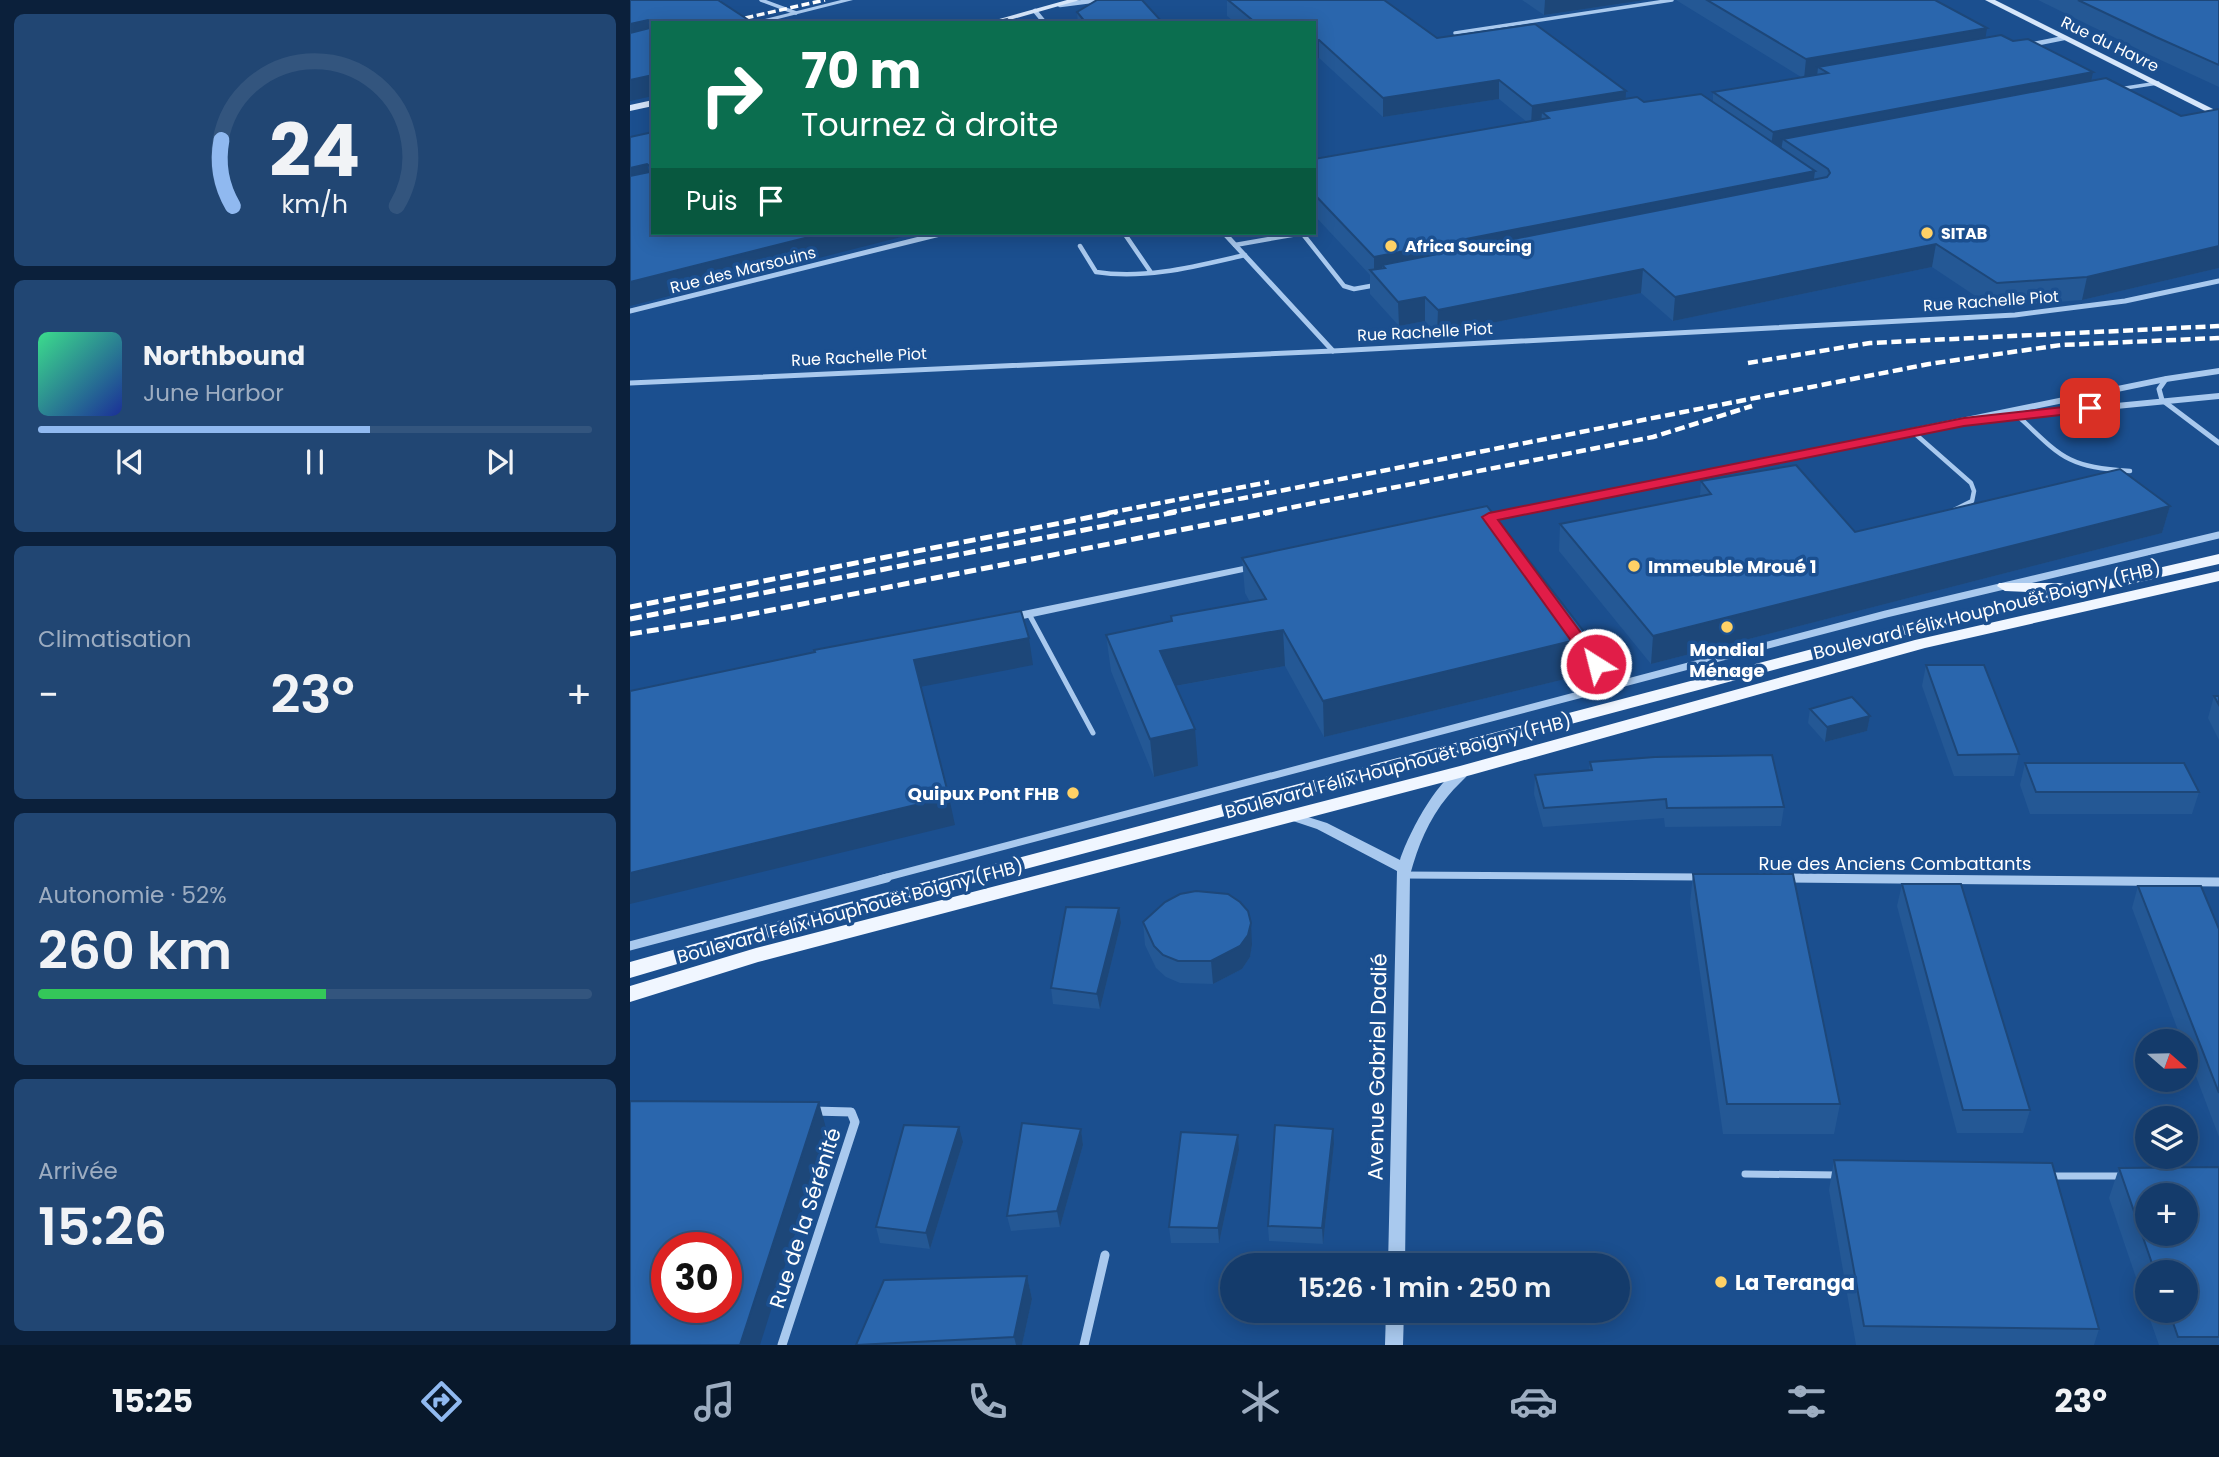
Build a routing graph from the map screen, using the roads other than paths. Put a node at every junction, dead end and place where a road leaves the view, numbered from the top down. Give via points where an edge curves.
1 (761, 0) edge
2 (850, 0) edge
3 (1076, 0) edge
4 (1099, 0) edge
5 (1672, 0) edge
6 (1989, 0) edge
7 (1059, 5) junction
8 (1035, 11) junction
9 (796, 13) junction
10 (761, 21) edge
11 (997, 21) edge
12 (1043, 21) edge
13 (1455, 33) edge
14 (2064, 38) junction
15 (2026, 45) edge
16 (2158, 83) junction
17 (2107, 91) edge
18 (651, 103) edge
19 (630, 108) edge
20 (2219, 114) edge
21 (936, 235) edge
22 (1125, 235) edge
23 (1226, 235) edge
24 (1292, 235) edge
25 (1305, 235) edge
26 (1235, 245) junction
27 (1080, 246) dead end
28 (1245, 255) junction
29 (1150, 271) junction
30 (2219, 281) edge
31 (1381, 284) edge
32 (630, 311) edge
33 (1333, 351) junction
34 (2219, 371) edge
35 (2166, 379) junction
36 (630, 383) edge
37 (2219, 396) edge
38 (2162, 400) junction
39 (2018, 416) junction
40 (1964, 422) junction
41 (1913, 432) junction
42 (2219, 443) edge
43 (2130, 471) dead end
44 (1489, 517) junction
45 (1943, 517) edge
46 (1462, 523) edge
47 (1497, 528) edge
48 (2219, 535) edge
49 (2219, 559) edge
50 (1273, 563) edge
51 (2219, 576) edge
52 (2005, 586) junction
53 (2083, 589) junction
54 (1029, 614) junction
55 (1003, 619) edge
56 (1579, 640) edge
57 (1611, 685) junction
58 (1093, 733) dead end
59 (1464, 771) junction
60 (1292, 816) junction
61 (1404, 872) junction
62 (1707, 878) edge
63 (1777, 878) edge
64 (2219, 882) edge
65 (630, 946) edge
66 (630, 970) edge
67 (630, 994) edge
68 (799, 1111) edge
69 (1745, 1174) dead end
70 (1843, 1175) edge
71 (2038, 1176) edge
72 (2135, 1177) edge
73 (1396, 1253) edge
74 (1105, 1255) dead end
75 (1395, 1323) edge
76 (782, 1345) edge
77 (1084, 1345) edge
78 (1394, 1345) edge

1 - 9 lane
2 - 9 street
3 - 7 main road
4 - 7 street
5 - 13 lane
6 - 14 main road, Rue du Havre
7 - 8 main road
8 - 11 main road
8 - 12 street
9 - 10 street
14 - 15 street
14 - 16 main road, Rue du Havre
16 - 17 lane
16 - 20 main road, Rue du Havre
18 - 19 main road
21 - 32 street, Rue des Marsouins
22 - 29 lane
23 - 26 street
24 - 26 lane
25 - 31 lane via 1344,286 1354,289
26 - 28 street
27 - 29 lane via 1096,272
28 - 29 lane
28 - 33 street
30 - 33 street, Rue Rachelle Piot via 2125,301 2015,315
33 - 36 street, Rue Rachelle Piot
34 - 35 street
35 - 38 street via 2159,389
35 - 40 street
37 - 38 street
38 - 39 street
38 - 42 street
39 - 40 street
39 - 43 lane via 2058,454 2078,464
40 - 41 street
41 - 44 street
41 - 45 lane via 1971,483 1974,491 1972,501
44 - 46 street
44 - 47 street
48 - 52 street, Boulevard Félix Houphouët Boigny (FHB)
49 - 53 main road, Boulevard Félix Houphouët Boigny (FHB)
50 - 54 street
51 - 59 main road, Boulevard Félix Houphouët Boigny (FHB) via 1922,644
52 - 53 main road
52 - 57 street, Boulevard Félix Houphouët Boigny (FHB)
53 - 66 main road, Boulevard Félix Houphouët Boigny (FHB) via 1798,658
54 - 55 street
54 - 58 lane
56 - 57 street
57 - 65 street, Boulevard Félix Houphouët Boigny (FHB)
59 - 60 main road, Boulevard Félix Houphouët Boigny (FHB)
59 - 61 street, Avenue Gabriel Dadié via 1422,820
60 - 61 street via 1322,826
60 - 67 main road, Boulevard Félix Houphouët Boigny (FHB) via 756,955
61 - 62 street
61 - 73 street, Avenue Gabriel Dadié
63 - 64 street, Rue des Anciens Combattants
68 - 76 street, Rue de la Sérénité via 851,1112 855,1122
69 - 70 lane
71 - 72 lane
74 - 77 street
75 - 78 street

